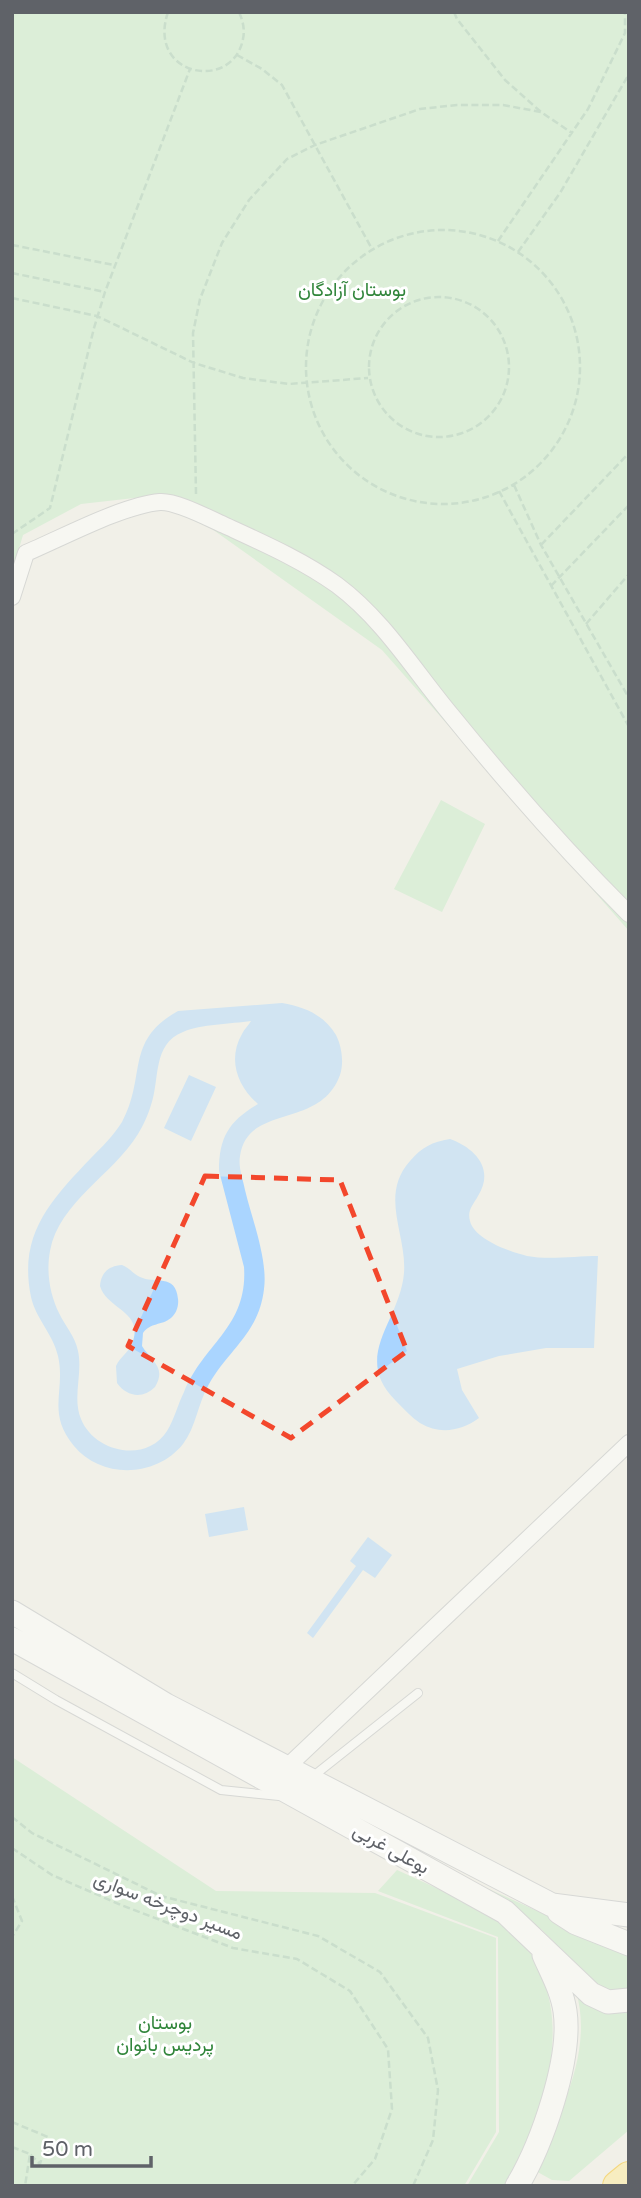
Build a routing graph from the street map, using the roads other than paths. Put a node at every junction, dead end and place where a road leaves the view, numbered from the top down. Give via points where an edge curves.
1 (12, 597) edge
2 (629, 914) edge
3 (629, 1443) edge
4 (12, 1612) edge
5 (12, 1639) edge
6 (12, 1673) edge
7 (418, 1693) dead end
8 (286, 1768) junction
9 (304, 1789) junction
10 (552, 1905) junction
11 (629, 1915) edge
12 (538, 1942) junction
13 (629, 1944) edge
14 (629, 2000) edge
15 (629, 2177) edge
16 (517, 2186) edge
17 (618, 2186) edge

1 - 2 street via 26,553 135,507 163,502 284,552 338,586 386,632 516,794
3 - 8 street
4 - 8 main road, بوعلی غربی via 166,1704
5 - 9 main road, بوعلی غربی
6 - 9 lane via 221,1790
7 - 9 lane
8 - 9 main road, بوعلی غربی
9 - 10 main road, بوعلی غربی
9 - 12 main road, بوعلی غربی via 505,1912
10 - 11 main road, بوعلی غربی
10 - 13 main road via 576,1923
12 - 14 main road via 591,1994 608,2002
12 - 16 main road, بوعلی غربی via 565,2007 566,2034 553,2100
15 - 17 highway

